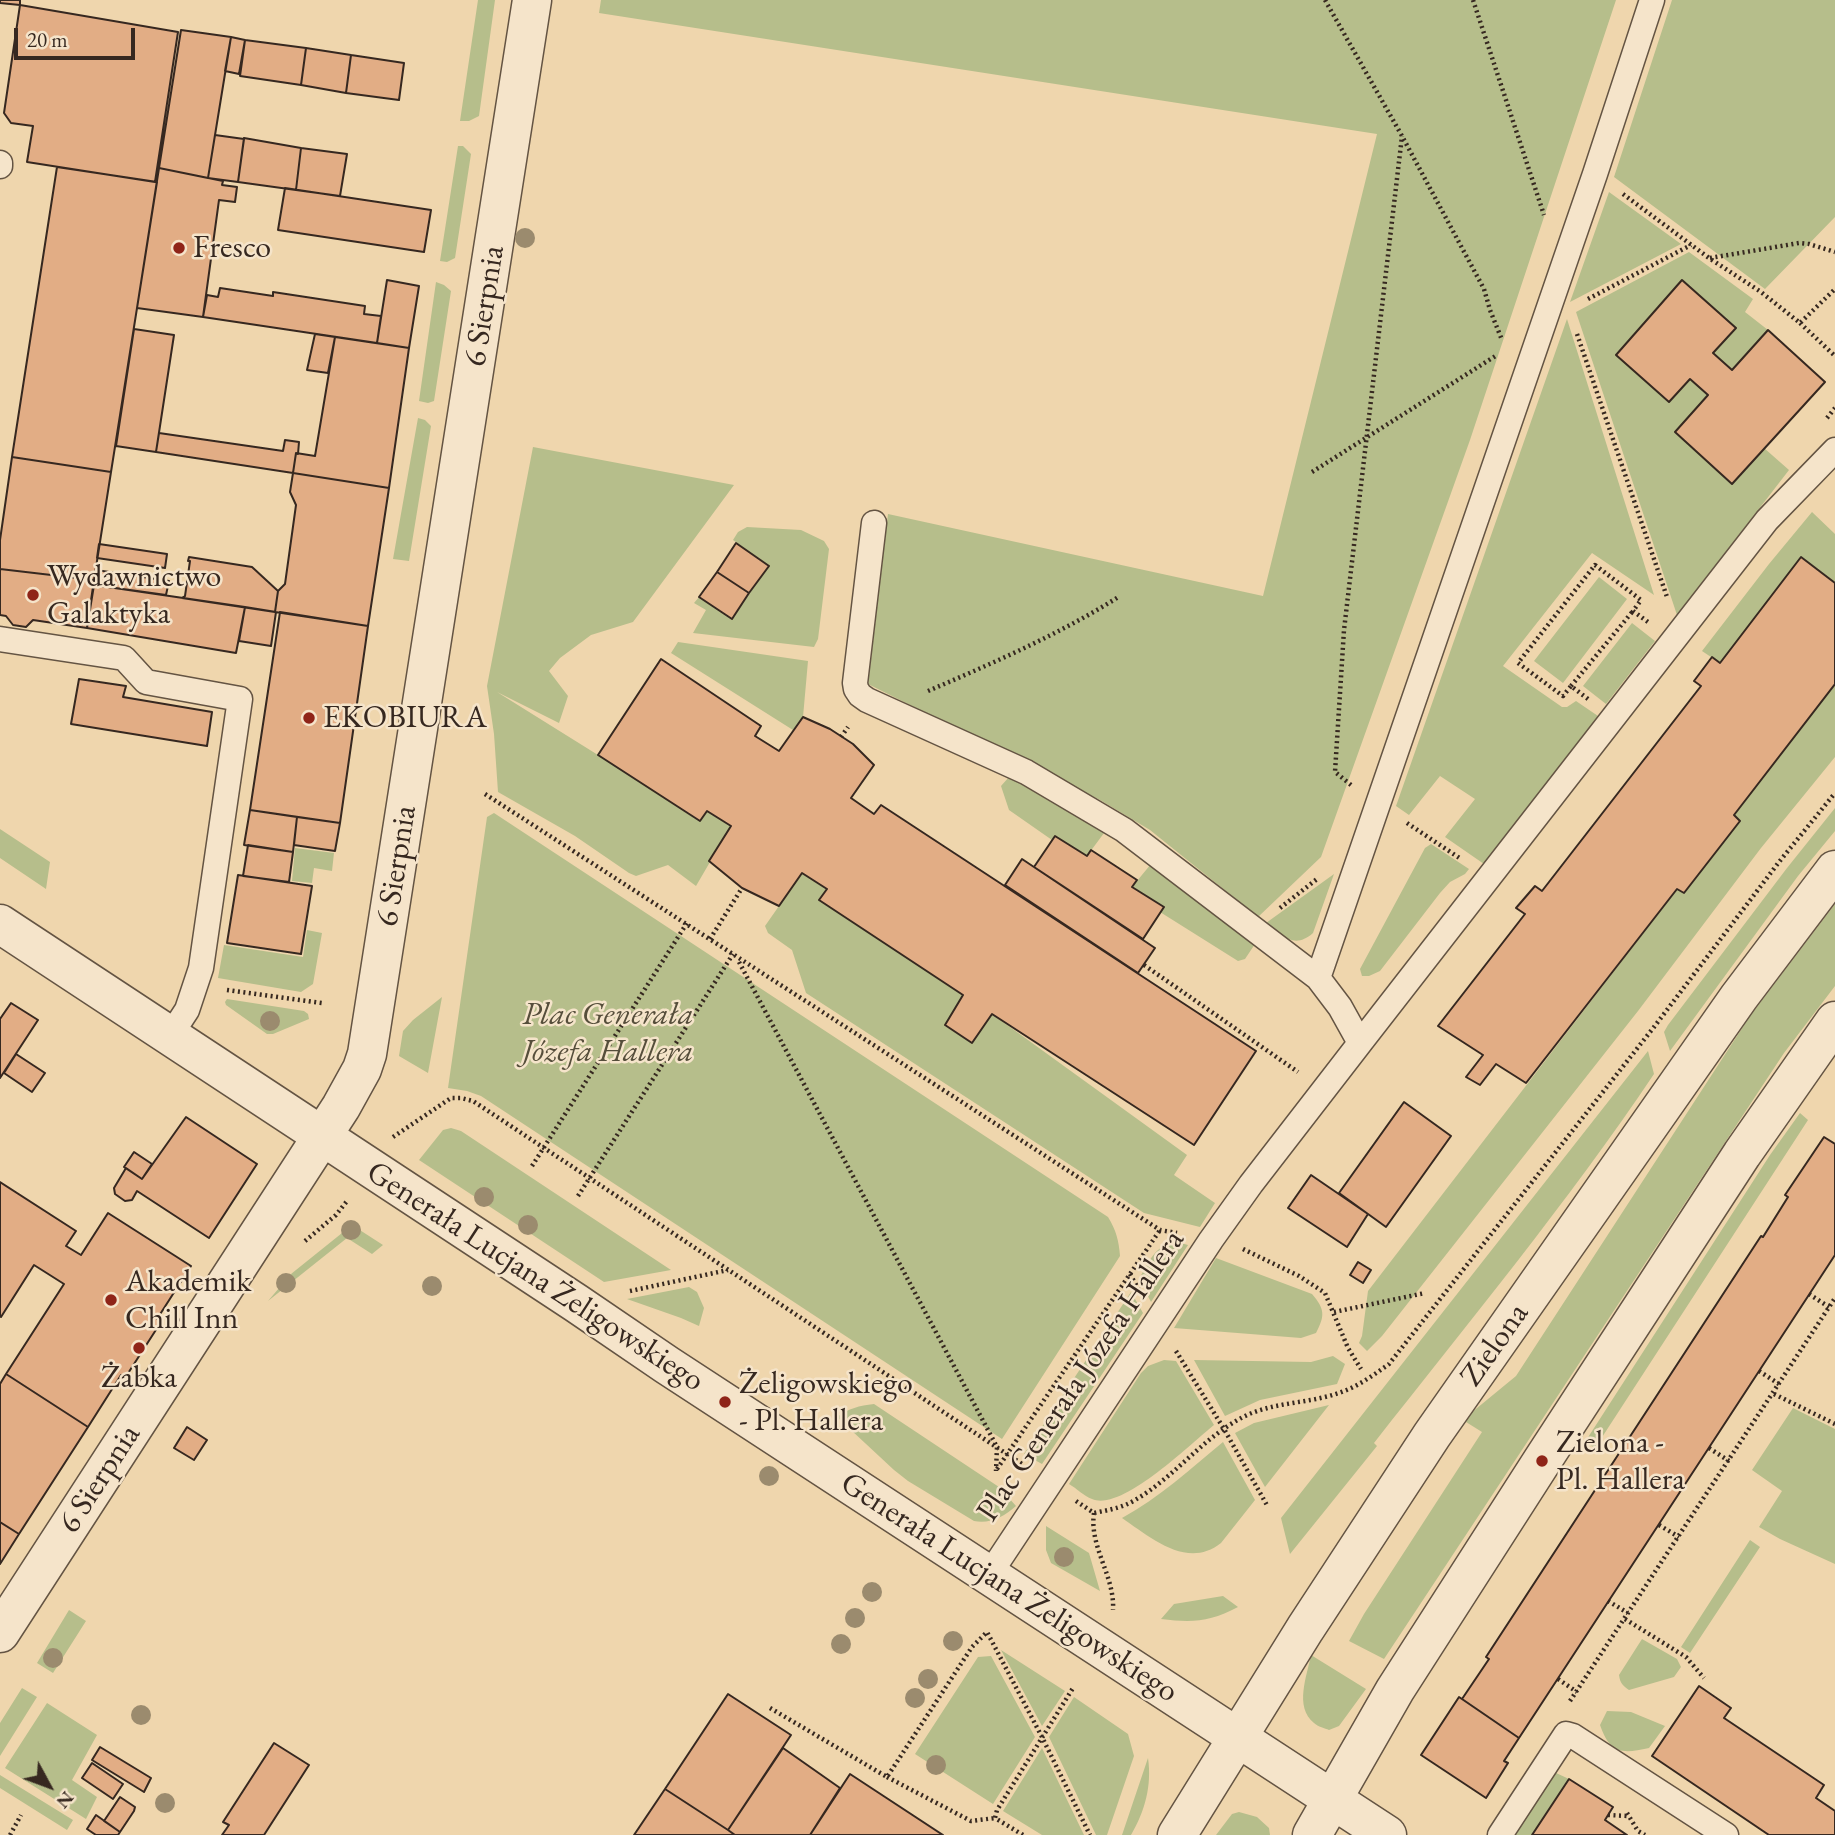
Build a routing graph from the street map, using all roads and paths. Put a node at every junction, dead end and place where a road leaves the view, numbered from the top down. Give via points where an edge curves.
1 (532, 0) edge
2 (1325, 0) edge
3 (1473, 0) edge
4 (1651, 0) edge
5 (1402, 136) junction
6 (1595, 174) junction
7 (1835, 252) edge
8 (1566, 256) junction
9 (1709, 258) junction
10 (1835, 289) edge
11 (1573, 323) dead end
12 (1800, 323) junction
13 (1506, 350) dead end
14 (1835, 356) edge
15 (1835, 450) edge
16 (874, 523) dead end
17 (1120, 596) dead end
18 (1633, 611) junction
19 (1676, 637) junction
20 (0, 639) edge
21 (1571, 686) junction
22 (885, 710) junction
23 (1614, 717) junction
24 (1835, 793) edge
25 (485, 794) dead end
26 (1377, 804) junction
27 (1835, 870) edge
28 (1490, 877) junction
29 (742, 888) dead end
30 (687, 923) junction
31 (0, 924) edge
32 (710, 939) junction
33 (733, 954) junction
34 (738, 958) junction
35 (1144, 965) dead end
36 (1318, 978) junction
37 (223, 989) dead end
38 (322, 1003) dead end
39 (1835, 1021) edge
40 (170, 1036) junction
41 (1360, 1043) junction
42 (1324, 1090) junction
43 (322, 1135) junction
44 (532, 1166) dead end
45 (578, 1196) dead end
46 (1240, 1247) dead end
47 (1130, 1274) junction
48 (1425, 1293) dead end
49 (1809, 1294) dead end
50 (1835, 1298) edge
51 (576, 1303) junction
52 (1829, 1307) junction
53 (1334, 1312) junction
54 (1156, 1321) junction
55 (1360, 1369) dead end
56 (1759, 1371) dead end
57 (1780, 1384) junction
58 (1774, 1394) junction
59 (1835, 1424) edge
60 (1224, 1429) junction
61 (997, 1447) junction
62 (1709, 1448) dead end
63 (1007, 1454) junction
64 (1729, 1461) junction
65 (1050, 1484) junction
66 (1268, 1507) dead end
67 (1094, 1513) junction
68 (1659, 1525) dead end
69 (1679, 1537) junction
70 (989, 1575) junction
71 (1608, 1601) dead end
72 (1628, 1613) junction
73 (1625, 1619) junction
74 (0, 1633) edge
75 (1112, 1656) junction
76 (1704, 1678) dead end
77 (1558, 1679) dead end
78 (1073, 1688) dead end
79 (1577, 1692) junction
80 (1569, 1703) dead end
81 (770, 1708) dead end
82 (1042, 1737) junction
83 (1237, 1738) junction
84 (887, 1777) junction
85 (1334, 1800) junction
86 (21, 1815) dead end
87 (1608, 1815) dead end
88 (1629, 1816) dead end
89 (995, 1818) junction
90 (10, 1835) edge
91 (1023, 1835) edge
92 (1090, 1835) edge
93 (1177, 1835) edge
94 (1312, 1835) edge
95 (1387, 1835) edge
96 (1500, 1835) edge
97 (1726, 1835) edge

1 - 43 street, 6 Sierpnia via 367,1054
2 - 5 path
3 - 8 path via 1551,235
4 - 6 lane
5 - 13 path via 1484,289
5 - 26 path via 1344,630 1335,772
6 - 8 lane
6 - 9 path
7 - 9 path via 1800,243
8 - 26 lane
9 - 12 path
10 - 12 path
11 - 19 path
12 - 14 path
15 - 19 lane, Plac Generała Józefa Hallera via 1767,520
16 - 22 lane via 855,683 860,695
17 - 22 path via 1012,654
18 - 19 path
18 - 21 path
18 - 21 path via 1641,600 1595,565 1518,663 1563,696
19 - 23 lane, Plac Generała Józefa Hallera
20 - 40 lane via 124,658 146,682 240,699 201,968 187,1010
21 - 23 path
22 - 36 lane via 1026,772 1124,830
23 - 28 lane, Plac Generała Józefa Hallera
24 - 60 path via 1389,1364 1344,1391 1268,1408
25 - 30 path
26 - 28 path
26 - 36 lane
27 - 83 street, Zielona via 1739,997 1432,1436
28 - 41 lane, Plac Generała Józefa Hallera
29 - 32 path
30 - 32 path
30 - 44 path
31 - 40 street, Generała Lucjana Żeligowskiego
32 - 33 path
33 - 34 path
33 - 45 path
34 - 47 path via 1160,1230
34 - 61 path
35 - 42 path
36 - 41 lane
37 - 38 path
39 - 85 street via 1741,1154 1542,1461 1395,1690
40 - 43 street, Generała Lucjana Żeligowskiego
41 - 42 lane, Plac Generała Józefa Hallera
42 - 54 lane, Plac Generała Józefa Hallera via 1251,1184
43 - 51 street, Generała Lucjana Żeligowskiego
43 - 74 street, 6 Sierpnia
46 - 53 path via 1325,1293
47 - 54 path
47 - 63 path
48 - 53 path
49 - 52 path
50 - 52 path
51 - 61 path via 729,1270
51 - 70 street, Generała Lucjana Żeligowskiego
52 - 57 path
53 - 55 path
54 - 60 path
54 - 65 lane, Plac Generała Józefa Hallera
56 - 57 path
57 - 58 path
58 - 59 path
58 - 64 path
60 - 66 path
60 - 67 path via 1135,1500
61 - 63 path
61 - 63 path via 996,1471
62 - 64 path
63 - 65 path
64 - 69 path
65 - 67 path
65 - 70 lane, Plac Generała Józefa Hallera
67 - 75 path via 1096,1542 1114,1598
68 - 69 path
69 - 72 path
70 - 75 street, Generała Lucjana Żeligowskiego
71 - 72 path
72 - 73 path
73 - 76 path via 1686,1657
73 - 79 path
75 - 83 street, Generała Lucjana Żeligowskiego
77 - 79 path
78 - 82 path
79 - 80 path
81 - 84 path
82 - 84 path via 987,1632 972,1647
82 - 89 path
82 - 92 path
83 - 85 street, Generała Lucjana Żeligowskiego
83 - 93 street, Zielona
84 - 89 path via 971,1821
85 - 94 street
85 - 95 street, Generała Lucjana Żeligowskiego
86 - 90 path
87 - 88 path
89 - 91 path
96 - 97 lane via 1566,1734

